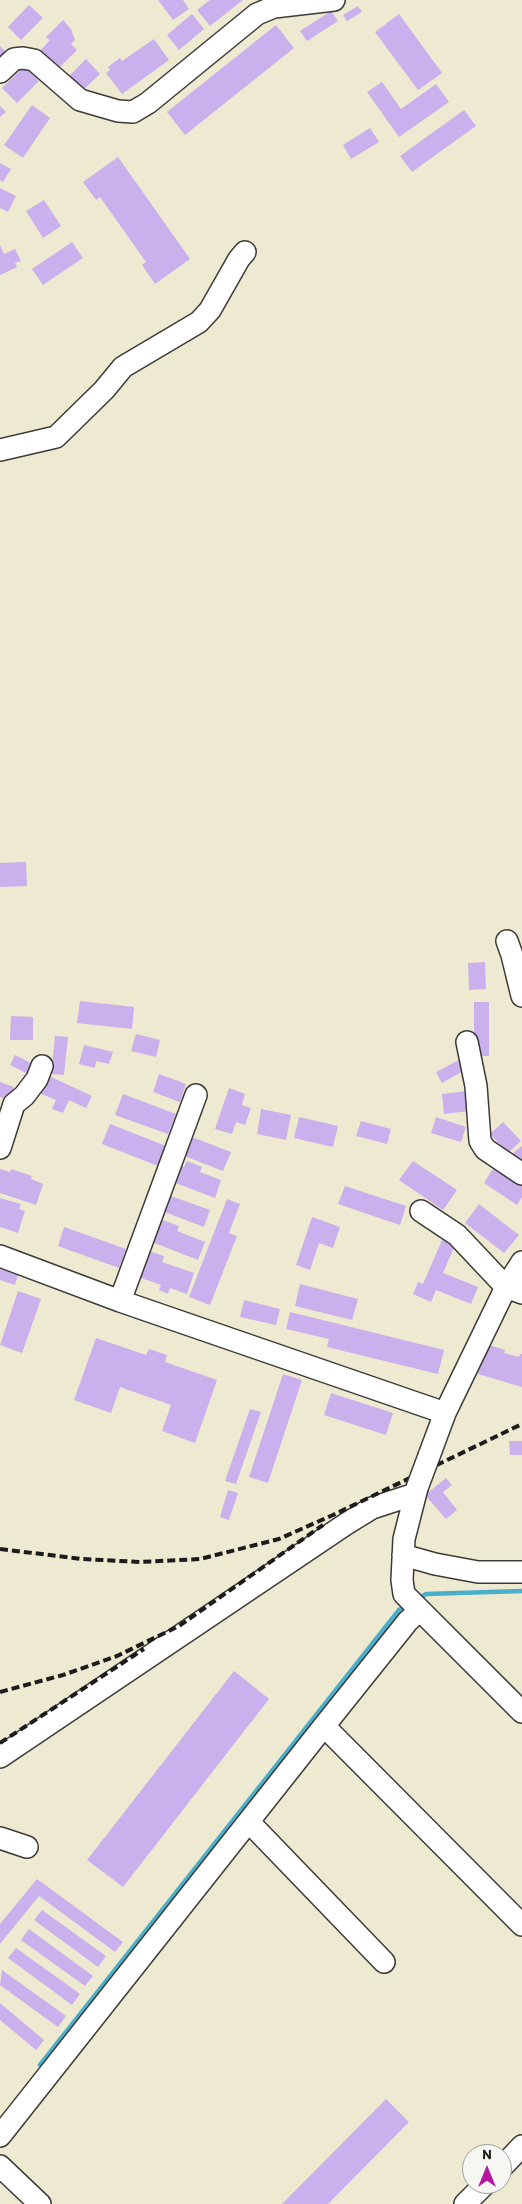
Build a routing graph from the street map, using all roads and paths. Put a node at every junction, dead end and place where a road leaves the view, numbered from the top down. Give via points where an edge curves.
1 (334, 0) edge
2 (0, 72) edge
3 (245, 252) dead end
4 (0, 450) edge
5 (506, 941) dead end
6 (522, 996) edge
7 (467, 1042) dead end
8 (42, 1066) dead end
9 (196, 1095) dead end
10 (0, 1148) edge
11 (522, 1174) edge
12 (421, 1212) dead end
13 (0, 1256) edge
14 (522, 1262) edge
15 (514, 1290) edge
16 (120, 1301) junction
17 (445, 1413) junction
18 (416, 1491) junction
19 (403, 1555) junction
20 (522, 1572) edge
21 (414, 1604) junction
22 (522, 1712) edge
23 (324, 1726) junction
24 (0, 1757) edge
25 (249, 1822) junction
26 (0, 1838) edge
27 (27, 1847) dead end
28 (522, 1925) edge
29 (384, 1962) dead end
30 (0, 2136) edge
31 (522, 2146) edge
32 (512, 2156) edge
33 (0, 2166) edge
34 (475, 2194) edge
35 (40, 2204) edge
36 (465, 2204) edge

1 - 2 street via 274,7 257,14 134,112 80,100 34,60 14,59
3 - 4 street via 210,310 199,322 123,367 56,437
5 - 6 street
7 - 11 street via 476,1086 480,1141 485,1149
8 - 10 street via 24,1096 14,1104
9 - 16 street
12 - 15 street via 457,1235
13 - 16 street
14 - 15 street
15 - 17 street
16 - 17 street
17 - 18 street, bridge
18 - 19 street
18 - 24 street via 372,1508 346,1524
19 - 20 street via 478,1572
19 - 21 street via 402,1580
21 - 22 street
21 - 23 street via 408,1621
23 - 25 street
23 - 28 street
25 - 29 street
25 - 30 street
26 - 27 street
31 - 32 street
33 - 35 street
34 - 36 street

